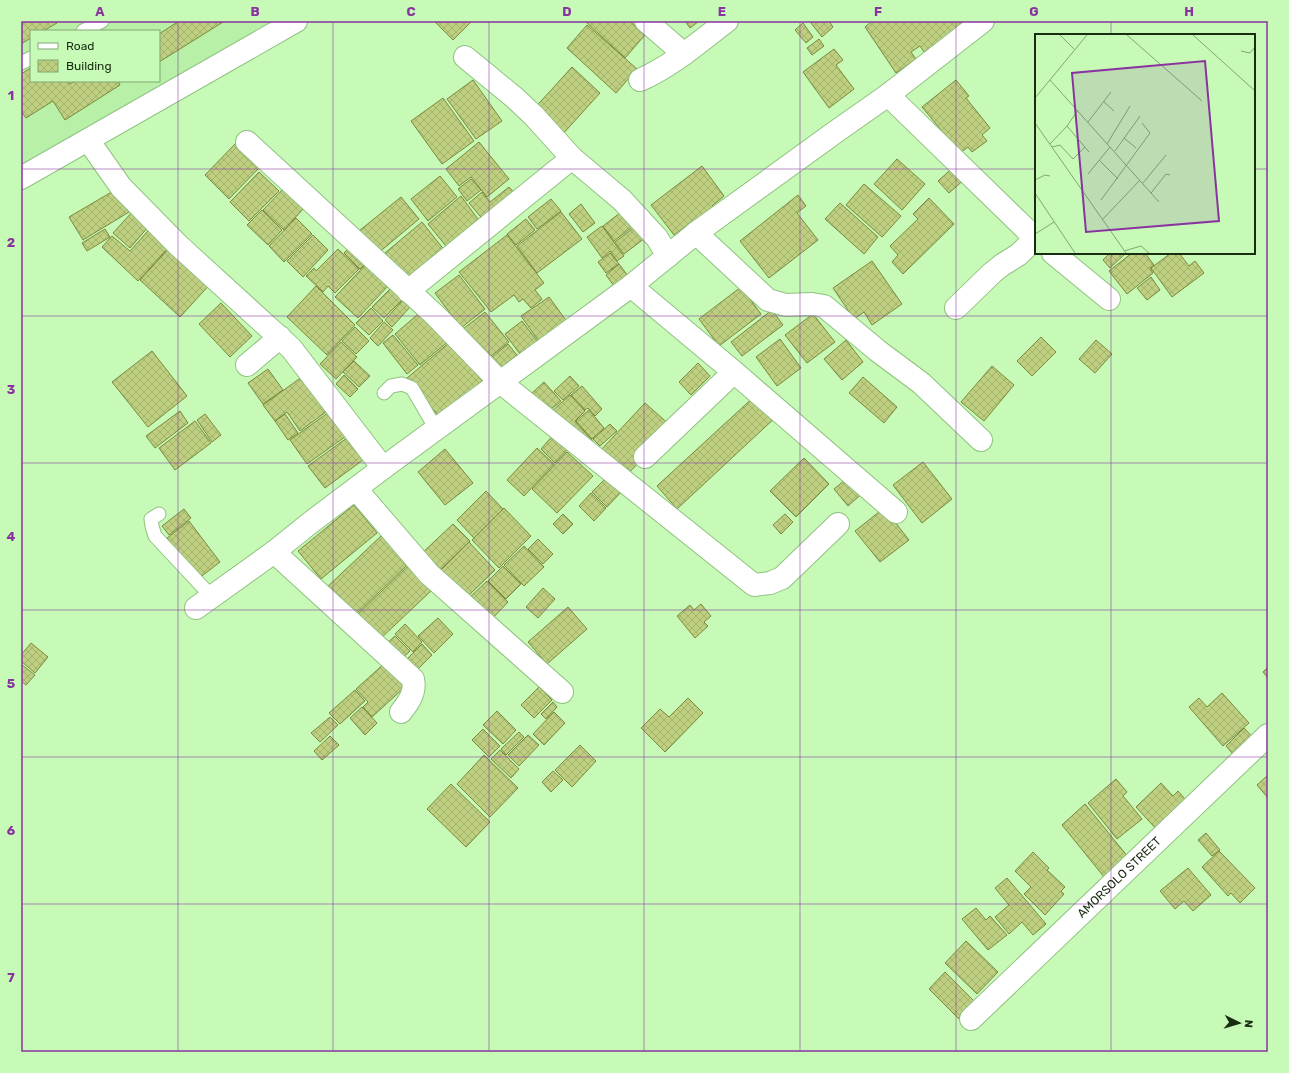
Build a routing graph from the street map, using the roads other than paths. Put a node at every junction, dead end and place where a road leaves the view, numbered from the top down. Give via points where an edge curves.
1 (102, 21) edge
2 (296, 21) edge
3 (646, 21) edge
4 (726, 21) edge
5 (983, 21) edge
6 (85, 30) edge
7 (684, 54) junction
8 (465, 57) dead end
9 (30, 58) edge
10 (21, 63) edge
11 (640, 80) dead end
12 (888, 95) junction
13 (88, 140) junction
14 (247, 142) dead end
15 (572, 158) junction
16 (21, 178) edge
17 (696, 233) junction
18 (1035, 238) edge
19 (1035, 240) edge
20 (1053, 254) edge
21 (668, 256) junction
22 (631, 286) junction
23 (408, 291) junction
24 (1109, 299) dead end
25 (956, 308) dead end
26 (280, 337) junction
27 (248, 365) dead end
28 (734, 372) junction
29 (500, 382) junction
30 (384, 393) dead end
31 (436, 429) junction
32 (981, 440) dead end
33 (645, 457) dead end
34 (383, 468) junction
35 (356, 489) junction
36 (896, 512) dead end
37 (159, 514) dead end
38 (838, 524) dead end
39 (274, 552) junction
40 (204, 602) joint
41 (562, 692) dead end
42 (401, 712) dead end
43 (1268, 735) edge
44 (971, 1019) dead end

1 - 6 lane
2 - 13 street
3 - 7 street
4 - 7 street
5 - 12 street
7 - 11 street via 656,73
8 - 15 street via 515,98
9 - 10 lane
12 - 17 street
12 - 18 street
13 - 16 street
13 - 26 street via 121,187 178,245
14 - 23 street
15 - 21 street via 622,200 657,238
15 - 23 street
17 - 21 street
17 - 32 street via 768,300 786,305 824,306 921,383
19 - 25 street via 992,273
20 - 24 street
21 - 22 street
22 - 28 street
22 - 29 street
23 - 29 street
26 - 27 street
26 - 34 street
28 - 33 street
28 - 36 street
29 - 31 street
29 - 38 street via 754,585 782,578
30 - 31 lane via 391,386 402,384 412,388
31 - 34 street
34 - 35 street
35 - 39 street
35 - 41 street via 429,574
37 - 40 lane via 151,519 155,536
39 - 40 street
39 - 42 street via 413,679 414,690
43 - 44 street, AMORSOLO STREET

